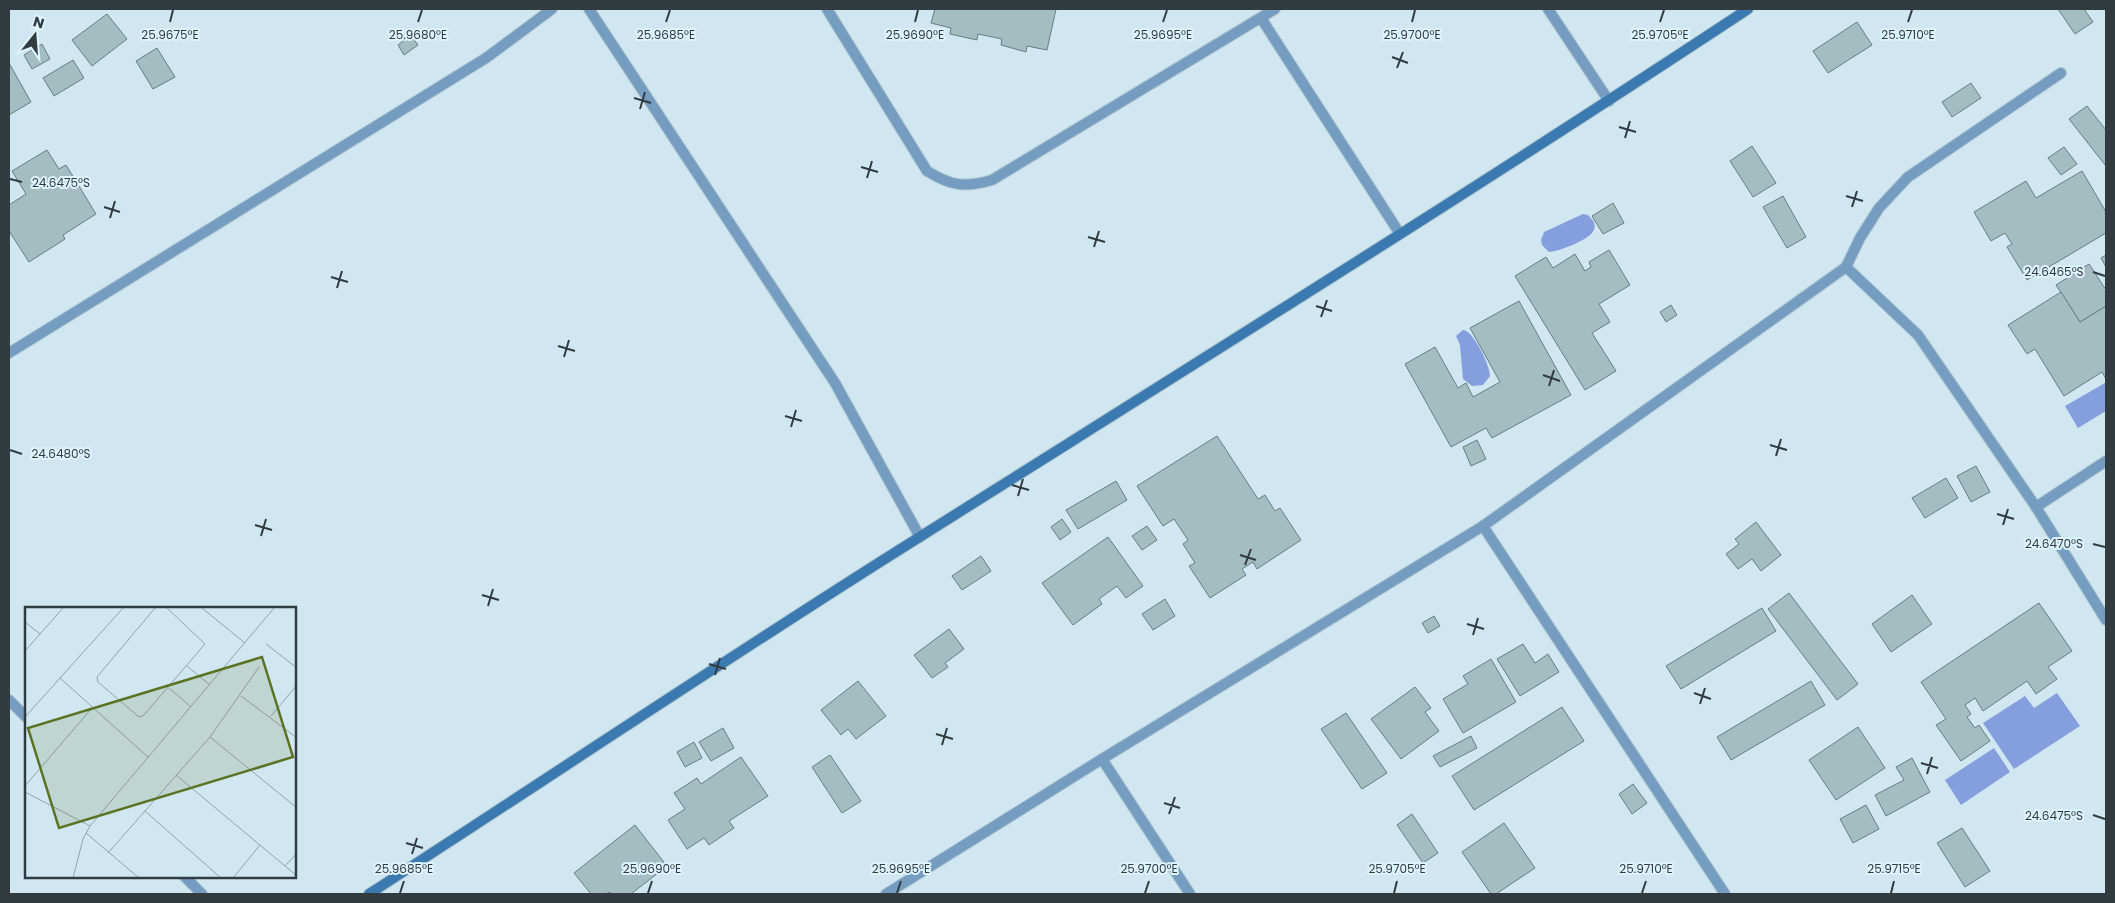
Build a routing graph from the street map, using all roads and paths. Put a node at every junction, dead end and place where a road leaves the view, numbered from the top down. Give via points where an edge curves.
1 (552, 9) edge
2 (589, 9) edge
3 (826, 9) edge
4 (1275, 9) edge
5 (1548, 9) edge
6 (1748, 9) edge
7 (1261, 18) junction
8 (2061, 73) dead end
9 (1609, 101) junction
10 (1400, 234) junction
11 (1846, 267) junction
12 (9, 353) edge
13 (2106, 461) edge
14 (2036, 507) junction
15 (1484, 526) junction
16 (920, 537) junction
17 (2106, 620) edge
18 (9, 700) edge
19 (25, 716) edge
20 (1102, 759) junction
21 (186, 878) edge
22 (202, 894) edge
23 (369, 894) edge
24 (886, 894) edge
25 (1190, 894) edge
26 (1725, 894) edge

1 - 12 street via 486,58
2 - 16 street via 835,383
3 - 7 street via 927,171 960,185 992,180
4 - 7 street
5 - 9 street
6 - 9 street
7 - 10 street
8 - 11 street via 1908,177 1879,208
9 - 10 street
10 - 16 street
11 - 14 street via 1918,335
11 - 15 street
13 - 14 street
14 - 17 street
15 - 20 street
15 - 26 street
16 - 23 street
18 - 19 street
20 - 24 street
20 - 25 street
21 - 22 street

